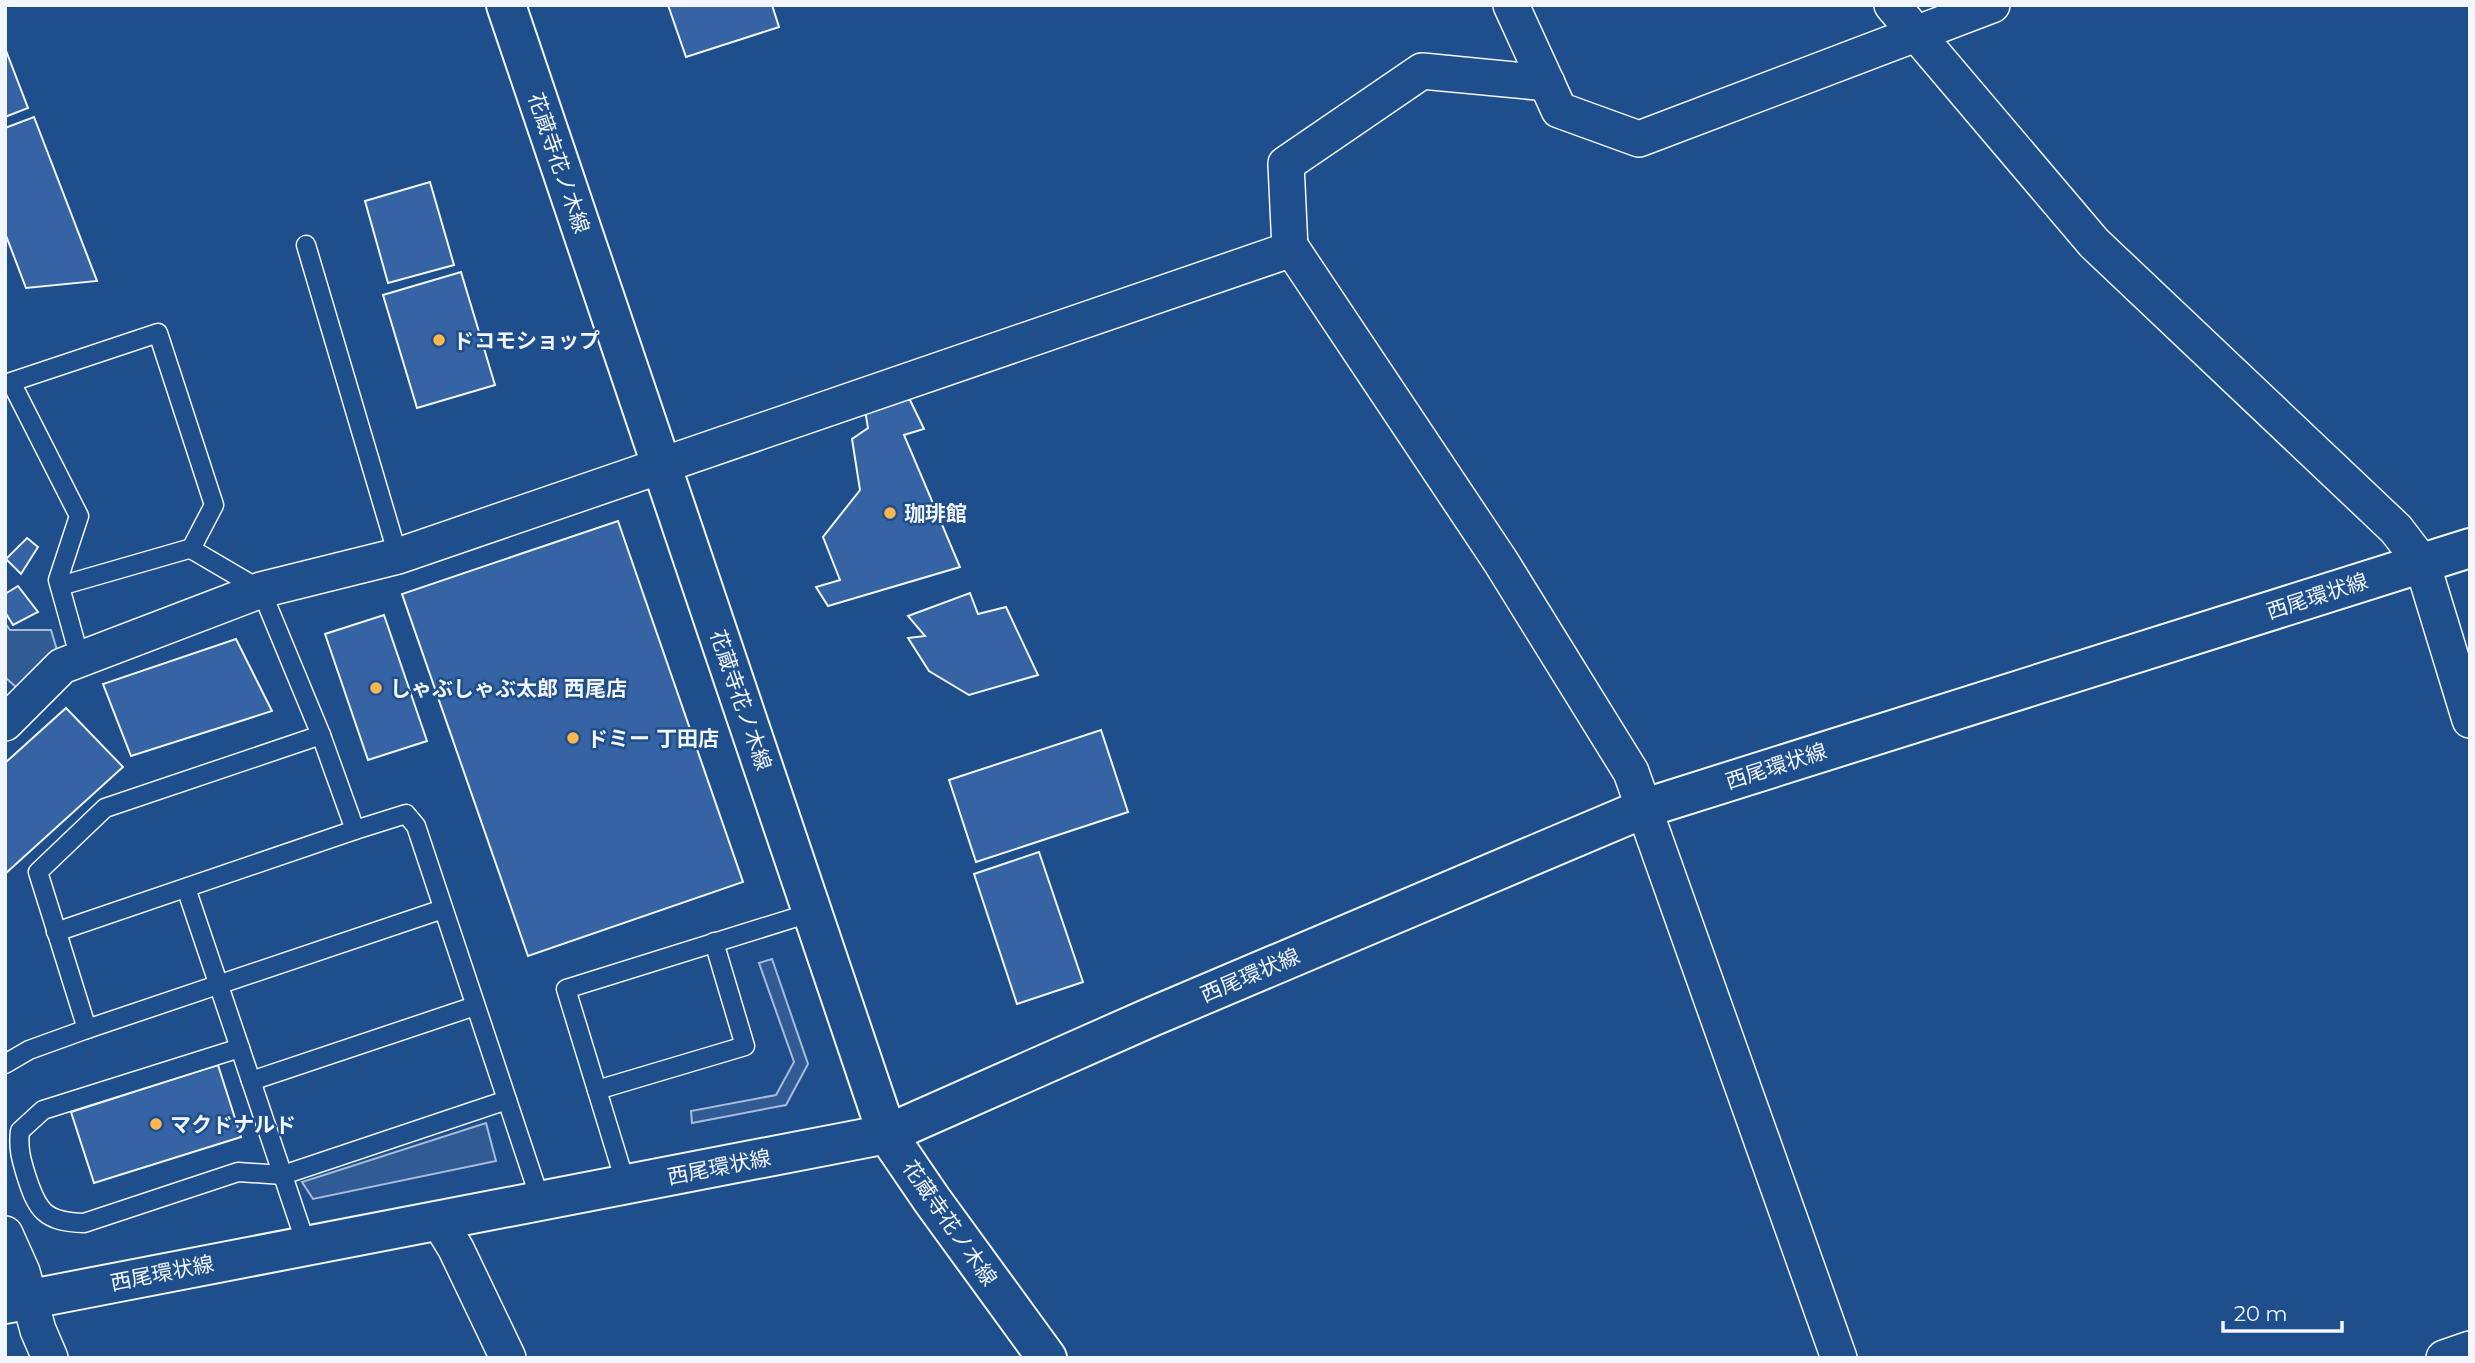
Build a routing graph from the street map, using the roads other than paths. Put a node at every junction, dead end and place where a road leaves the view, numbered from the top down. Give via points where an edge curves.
1 (506, 5) edge
2 (1511, 5) edge
3 (1892, 5) edge
4 (1992, 5) edge
5 (1916, 33) junction
6 (1547, 83) junction
7 (306, 245) dead end
8 (1290, 249) junction
9 (662, 465) junction
10 (192, 548) junction
11 (2470, 548) edge
12 (398, 556) junction
13 (2421, 562) junction
14 (60, 586) junction
15 (261, 590) junction
16 (80, 659) junction
17 (2470, 720) edge
18 (5, 723) edge
19 (321, 736) junction
20 (1645, 808) junction
21 (355, 830) junction
22 (186, 888) junction
23 (443, 909) junction
24 (813, 912) junction
25 (56, 932) junction
26 (714, 942) junction
27 (218, 985) junction
28 (475, 1006) junction
29 (87, 1029) junction
30 (240, 1048) junction
31 (5, 1064) edge
32 (251, 1081) junction
33 (597, 1090) junction
34 (507, 1100) junction
35 (887, 1134) junction
36 (283, 1175) junction
37 (626, 1185) junction
38 (541, 1202) junction
39 (439, 1221) junction
40 (5, 1234) edge
41 (306, 1244) junction
42 (17, 1302) edge
43 (2470, 1349) edge
44 (50, 1358) edge
45 (508, 1358) edge
46 (1047, 1358) edge
47 (1839, 1358) edge
48 (2444, 1358) edge

1 - 9 main road, 花蔵寺花ノ木線
2 - 6 street
3 - 5 street
4 - 5 street
5 - 6 street via 1639,139 1559,110
5 - 13 street via 2094,243 2396,528
6 - 8 street via 1422,71 1286,164
7 - 12 lane
8 - 9 street
8 - 20 street via 1501,562 1631,772
9 - 12 street
9 - 24 main road, 花蔵寺花ノ木線
10 - 14 lane
10 - 14 lane via 214,505 158,334 11,382 79,516 58,580
10 - 15 lane
11 - 13 main road, 西尾環状線
12 - 15 street
13 - 17 street
13 - 20 main road, 西尾環状線
14 - 16 lane
15 - 16 street
15 - 19 lane
16 - 18 street via 62,666
19 - 21 lane
19 - 25 lane via 105,808 38,872
20 - 35 main road, 西尾環状線
20 - 47 street
21 - 22 lane
21 - 23 lane via 406,814 416,826
22 - 25 lane
22 - 27 lane
23 - 27 lane
23 - 28 lane
24 - 26 lane
24 - 35 main road, 花蔵寺花ノ木線
25 - 29 lane
26 - 33 lane via 566,989
26 - 33 lane via 745,1046
27 - 29 lane
27 - 30 lane
28 - 32 lane
28 - 34 lane
29 - 31 lane
30 - 32 lane
30 - 36 lane via 43,1110 20,1131 18,1150 36,1205 66,1223 84,1223 238,1171
32 - 36 lane
33 - 37 lane
34 - 36 lane
34 - 38 lane
35 - 37 main road, 西尾環状線
35 - 46 main road, 花蔵寺花ノ木線
36 - 41 lane
37 - 38 main road, 西尾環状線
38 - 39 main road, 西尾環状線
39 - 41 main road, 西尾環状線
39 - 45 street
40 - 42 street via 22,1272
41 - 42 main road, 西尾環状線
42 - 44 street
43 - 48 street

